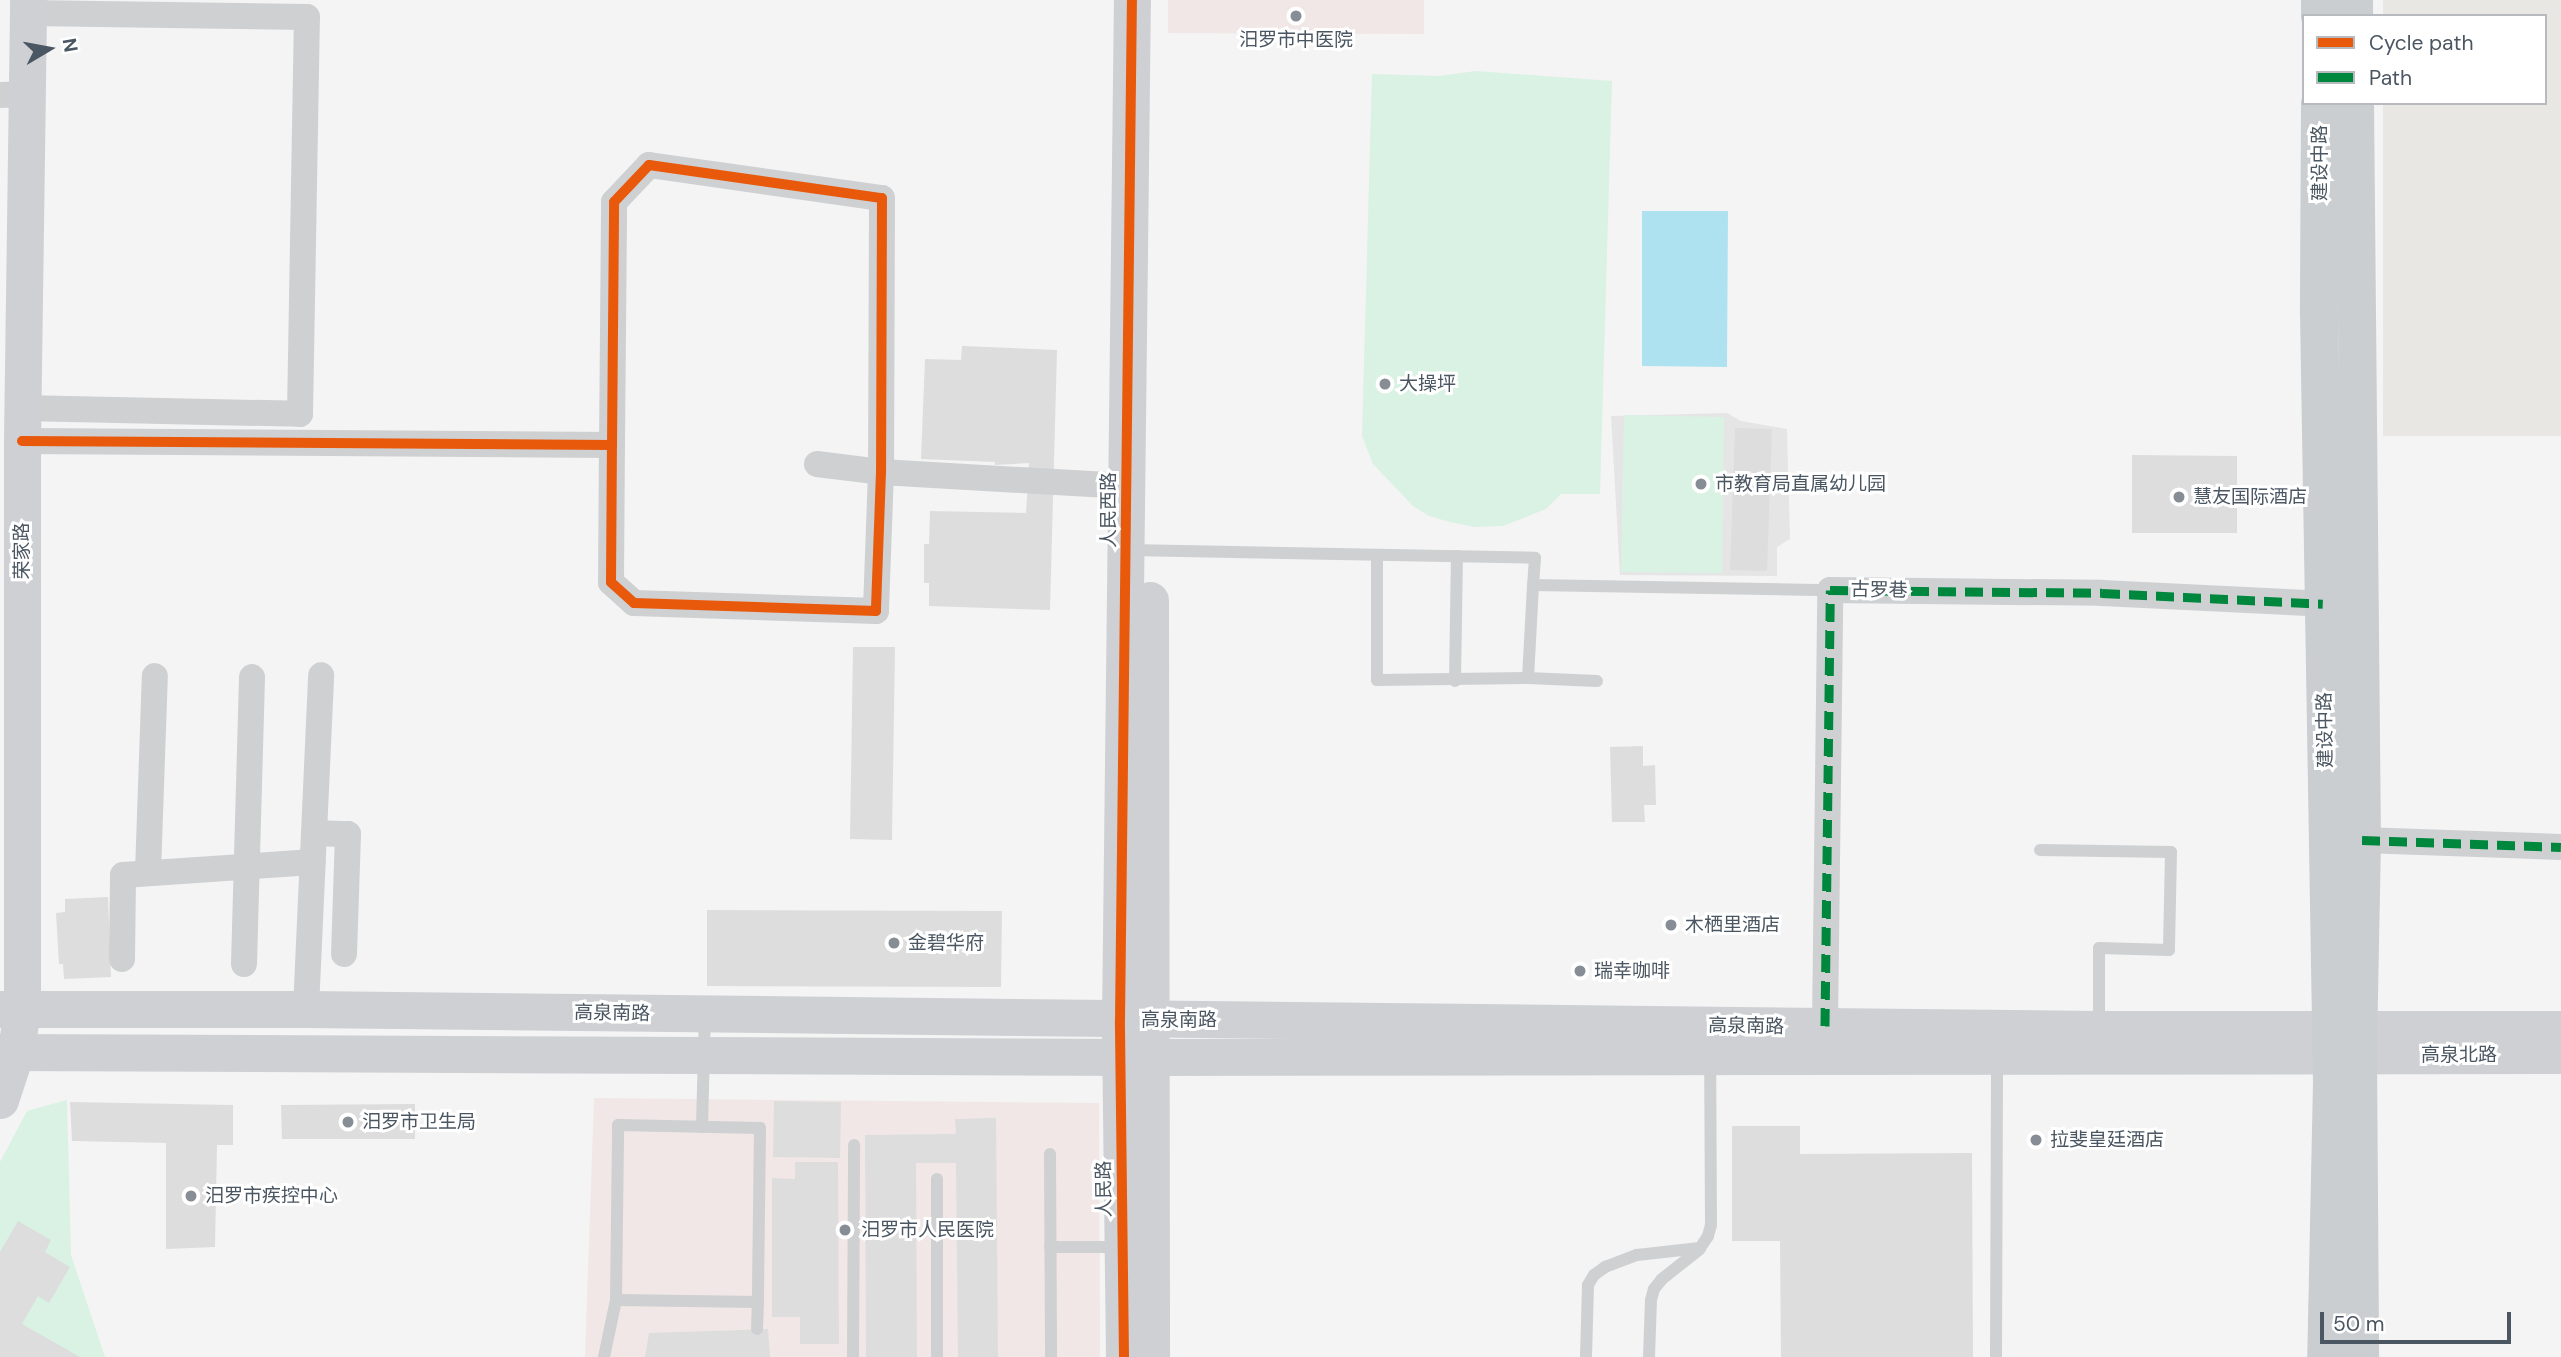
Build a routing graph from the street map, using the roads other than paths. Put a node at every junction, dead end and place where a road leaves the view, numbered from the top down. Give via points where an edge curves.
1 (1132, 0) edge
2 (1151, 0) edge
3 (21, 4) edge
4 (160, 7) edge
5 (10, 95) edge
6 (2320, 105) edge
7 (2355, 105) edge
8 (15, 427) edge
9 (612, 445) junction
10 (817, 464) dead end
11 (881, 472) junction
12 (1126, 486) junction
13 (1138, 550) junction
14 (1377, 555) junction
15 (1457, 556) junction
16 (1533, 585) junction
17 (1830, 590) junction
18 (2323, 604) junction
19 (321, 675) dead end
20 (155, 676) dead end
21 (252, 677) dead end
22 (1528, 678) junction
23 (1455, 681) junction
24 (1597, 681) dead end
25 (314, 834) junction
26 (2362, 840) junction
27 (2561, 848) edge
28 (2040, 850) dead end
29 (313, 862) junction
30 (246, 866) junction
31 (148, 872) junction
32 (344, 954) dead end
33 (122, 959) dead end
34 (244, 964) dead end
35 (11, 1009) edge
36 (306, 1009) junction
37 (705, 1014) junction
38 (1135, 1020) junction
39 (1825, 1026) junction
40 (2561, 1028) edge
41 (2099, 1029) junction
42 (2344, 1041) junction
43 (8, 1051) edge
44 (704, 1054) junction
45 (2561, 1055) edge
46 (1135, 1057) junction
47 (1710, 1058) junction
48 (1997, 1058) junction
49 (0, 1100) edge
50 (702, 1127) junction
51 (854, 1145) dead end
52 (1049, 1154) dead end
53 (937, 1180) dead end
54 (1050, 1247) junction
55 (1123, 1247) junction
56 (1700, 1248) junction
57 (616, 1300) junction
58 (758, 1302) junction
59 (757, 1329) dead end
60 (604, 1357) edge
61 (853, 1357) edge
62 (937, 1357) edge
63 (1051, 1357) edge
64 (1124, 1357) edge
65 (1152, 1357) edge
66 (1586, 1357) edge
67 (1650, 1357) edge
68 (1996, 1357) edge
69 (2326, 1357) edge
70 (2360, 1357) edge

1 - 12 main road, 人民西路
2 - 13 main road, 人民西路
3 - 4 street
3 - 5 main road, 荣家路
4 - 8 street via 307,17 300,414
5 - 8 main road, 荣家路
6 - 18 main road, 建设中路
7 - 26 main road, 建设中路
8 - 9 street
8 - 35 main road, 荣家路
9 - 11 street via 611,582 635,603 876,611
9 - 11 street via 614,202 649,165 882,198
10 - 11 street
11 - 12 street
12 - 13 main road, 人民西路
13 - 14 lane
13 - 38 main road, 人民西路
14 - 15 lane
14 - 23 lane via 1377,680
15 - 16 lane via 1535,558
15 - 23 lane
16 - 17 lane
16 - 22 lane
17 - 18 street, 古罗巷 via 2102,593
17 - 39 street, 古罗巷
18 - 42 main road, 建设中路
19 - 25 street
20 - 31 street
21 - 30 street
22 - 23 lane
22 - 24 lane
25 - 29 street
25 - 32 street via 348,834
26 - 27 street
26 - 42 main road, 建设中路
28 - 41 lane via 2171,852 2169,950 2099,948
29 - 30 street
29 - 36 street
30 - 31 street
30 - 34 street
31 - 33 street via 124,875
35 - 36 main road, 高泉南路
35 - 43 main road, 荣家路
36 - 37 main road, 高泉南路
37 - 38 main road, 高泉南路
37 - 44 lane
38 - 39 main road, 高泉南路
38 - 46 main road, 人民路
39 - 41 main road, 高泉南路
40 - 42 main road, 高泉北路
41 - 42 main road, 高泉南路
42 - 45 main road, 高泉北路
42 - 48 main road, 高泉南路
42 - 69 main road, 建设中路
42 - 70 main road, 建设中路
43 - 44 main road, 高泉南路
43 - 49 main road, 荣家路
44 - 46 main road, 高泉南路
44 - 50 lane
46 - 47 main road, 高泉南路
46 - 55 main road, 人民路
46 - 65 main road, 人民路
47 - 48 main road, 高泉南路
47 - 56 lane via 1711,1224
48 - 68 lane
50 - 57 lane via 618,1125
50 - 58 lane via 760,1128
51 - 61 lane
52 - 54 lane
53 - 62 lane
54 - 55 lane
54 - 63 lane
55 - 64 main road, 人民路
56 - 66 lane via 1637,1255 1594,1275 1588,1286
56 - 67 lane via 1654,1289
57 - 58 lane
57 - 60 lane
58 - 59 lane

